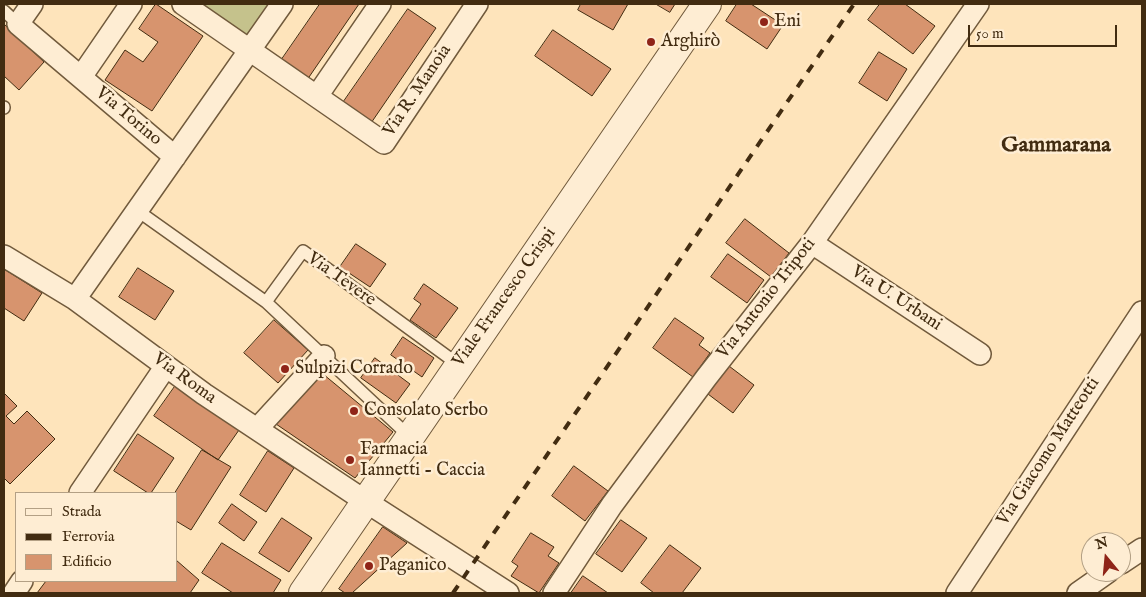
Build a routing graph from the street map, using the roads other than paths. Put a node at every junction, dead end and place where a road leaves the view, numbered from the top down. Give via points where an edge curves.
1 (32, 4) edge
2 (183, 4) edge
3 (282, 4) edge
4 (380, 4) edge
5 (477, 4) edge
6 (707, 4) edge
7 (978, 4) edge
8 (123, 7) edge
9 (11, 17) edge
10 (250, 50) junction
11 (81, 77) junction
12 (317, 96) junction
13 (175, 157) junction
14 (138, 210) junction
15 (812, 243) junction
16 (4, 256) edge
17 (75, 299) junction
18 (266, 302) junction
19 (1142, 312) edge
20 (980, 354) dead end
21 (324, 356) junction
22 (459, 365) junction
23 (166, 366) junction
24 (257, 429) junction
25 (410, 437) junction
26 (81, 492) edge
27 (365, 501) junction
28 (1142, 549) edge
29 (1131, 556) edge
30 (21, 582) edge
31 (1094, 582) edge
32 (14, 593) edge
33 (303, 593) edge
34 (508, 593) edge
35 (554, 593) edge
36 (957, 593) edge
37 (1078, 593) edge

1 - 9 street
2 - 10 street, Via R. Manoia
3 - 10 street
4 - 12 street
5 - 12 street, Via R. Manoia via 384,142
6 - 22 street, Viale Francesco Crispi
7 - 15 street, Via Antonio Tripoti
8 - 11 street
9 - 11 street, Via Torino
10 - 12 street, Via R. Manoia
10 - 13 street
11 - 13 street, Via Torino
13 - 14 street
14 - 17 street
14 - 18 lane
15 - 20 street, Via U. Urbani
15 - 35 street, Via Antonio Tripoti via 612,505
16 - 17 street, Via Roma
17 - 23 street, Via Roma
18 - 21 lane
18 - 22 lane, Via Tevere via 303,251
19 - 36 street, Via Giacomo Matteotti
21 - 24 street
21 - 25 lane
22 - 25 street, Viale Francesco Crispi
23 - 24 street, Via Roma
23 - 26 street
24 - 27 street, Via Roma
25 - 27 street, Viale Francesco Crispi
27 - 33 street, Viale Francesco Crispi
27 - 34 street, Via Roma
28 - 29 street
30 - 32 street
31 - 37 street

